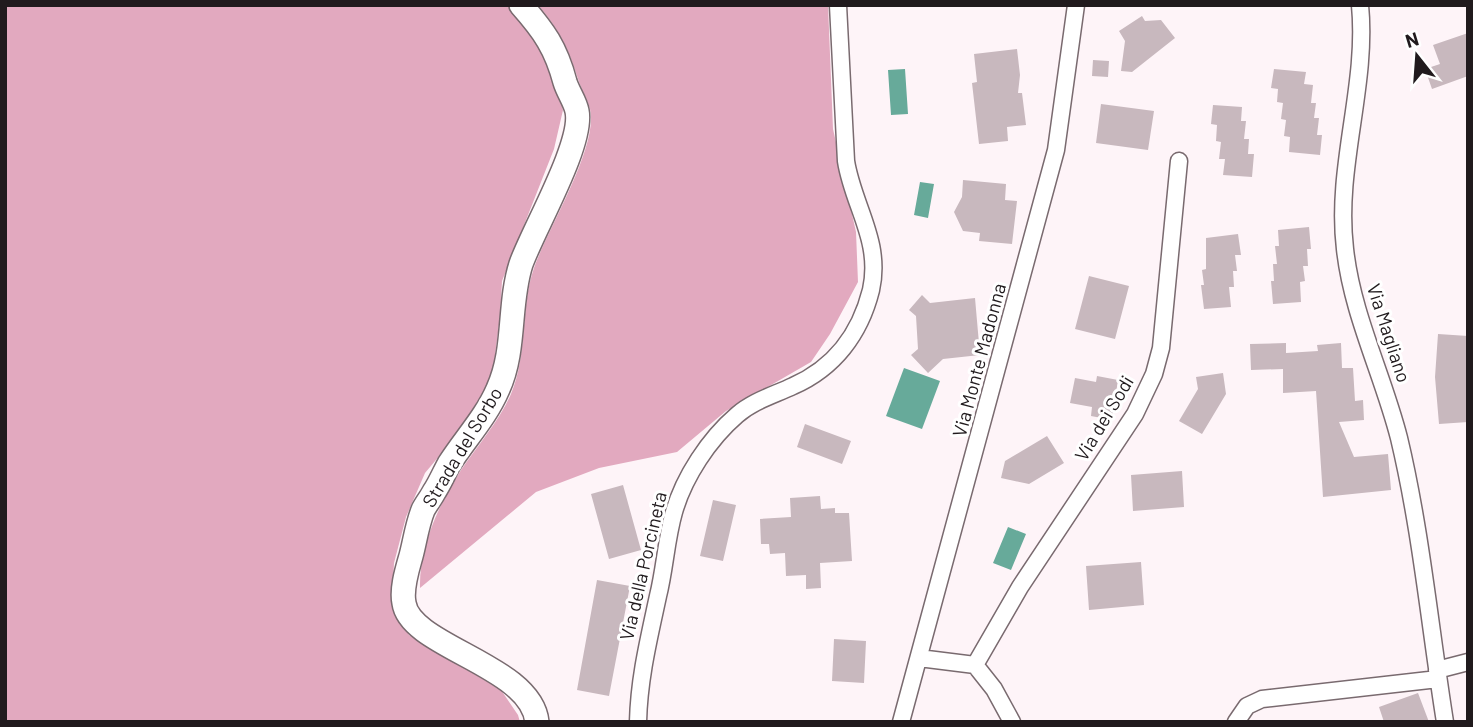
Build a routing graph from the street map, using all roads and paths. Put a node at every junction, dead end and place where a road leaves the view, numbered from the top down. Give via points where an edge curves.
1 (521, 5) edge
2 (838, 5) edge
3 (1076, 5) edge
4 (1360, 5) edge
5 (1179, 161) dead end
6 (919, 658) junction
7 (1468, 662) edge
8 (975, 665) junction
9 (1437, 674) junction
10 (537, 722) edge
11 (638, 722) edge
12 (901, 722) edge
13 (1012, 722) edge
14 (1236, 722) edge
15 (1445, 722) edge

1 - 10 street, Strada del Sorbo via 558,55 578,112 577,125 521,264 499,389 423,509 407,570 404,604 422,631 505,678 527,697
2 - 11 street, Via della Porcineta via 846,162 870,238 870,290 856,328 837,356 806,380 738,414 685,483 674,511 644,656
3 - 6 street, Via Monte Madonna via 1056,150
4 - 9 street, Via Magliano via 1362,41 1344,195 1345,250 1399,439
5 - 8 street, Via dei Sodi via 1161,348 1147,392 1020,587
6 - 8 street
6 - 12 street, Via Monte Madonna
7 - 9 street
8 - 13 street via 995,689
9 - 14 street via 1262,699 1247,706
9 - 15 street, Via Magliano

